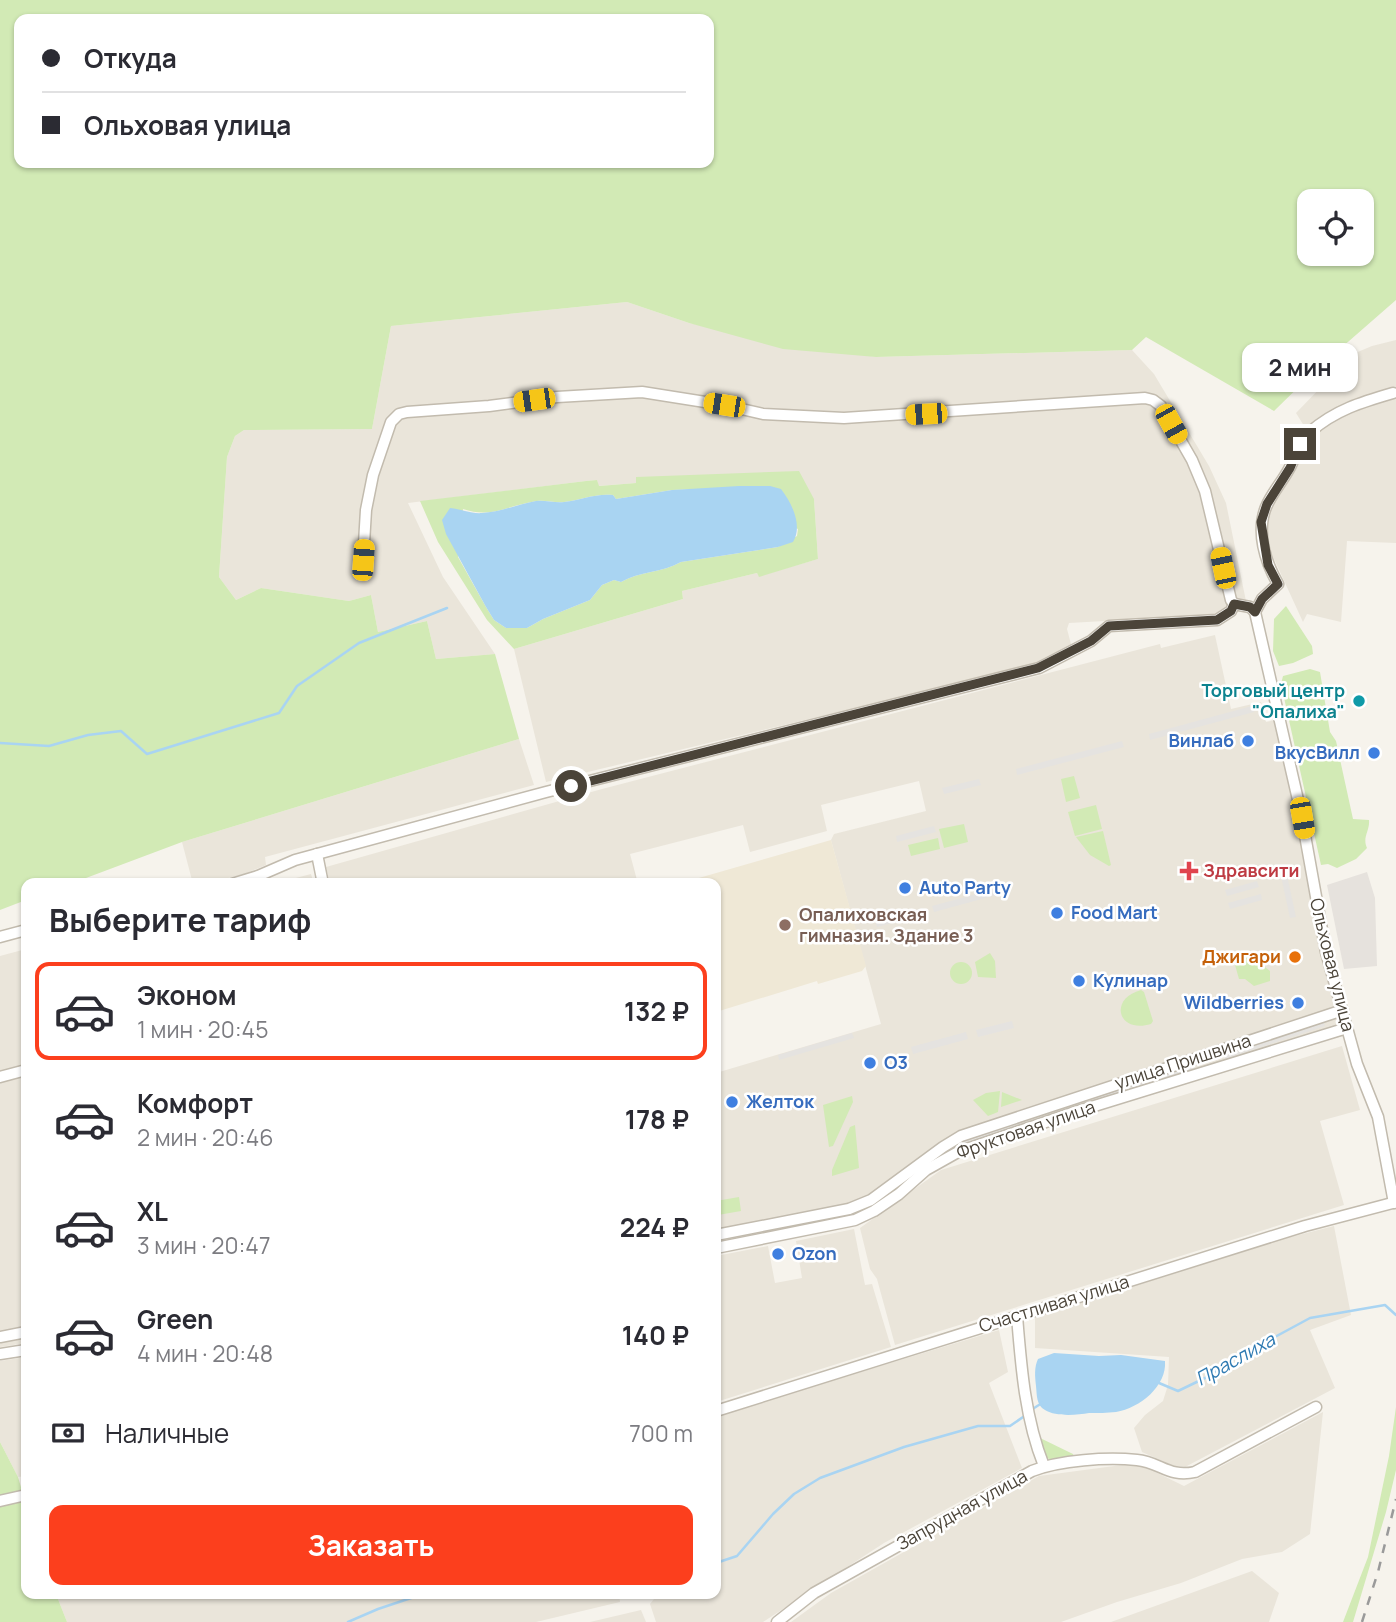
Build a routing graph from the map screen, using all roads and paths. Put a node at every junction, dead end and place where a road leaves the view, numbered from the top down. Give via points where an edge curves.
1 (1393, 393) dead end
2 (363, 560) dead end
3 (1234, 604) junction
4 (1251, 609) junction
5 (317, 854) junction
6 (248, 878) edge
7 (322, 878) edge
8 (21, 931) edge
9 (0, 937) edge
10 (1343, 1010) junction
11 (1348, 1028) junction
12 (21, 1071) edge
13 (0, 1077) edge
14 (1395, 1202) edge
15 (721, 1234) edge
16 (721, 1247) edge
17 (1017, 1315) junction
18 (21, 1333) edge
19 (0, 1337) edge
20 (21, 1351) edge
21 (0, 1354) edge
22 (1316, 1407) dead end
23 (721, 1409) edge
24 (1044, 1466) junction
25 (21, 1496) edge
26 (0, 1501) edge
27 (777, 1622) edge

1 - 4 street via 1349,405 1309,432 1300,444 1261,522 1268,565 1278,584
2 - 3 street via 373,475 391,422 407,412 642,392 763,414 844,418 1145,398 1161,406 1192,460 1205,491
3 - 4 street
3 - 5 street via 1217,620 1109,626 1091,641 1038,668
4 - 10 street, Ольховая улица via 1301,813 1326,952
5 - 6 street
5 - 7 street
8 - 9 street
10 - 11 street, Ольховая улица
10 - 15 street, улица Пришвина via 961,1136 871,1200 849,1209
11 - 14 street, Ольховая улица via 1378,1117
11 - 16 street, Фруктовая улица via 958,1152 932,1166 874,1212 855,1220
12 - 13 street
14 - 17 street, Счастливая улица
17 - 23 street, Счастливая улица
17 - 24 street via 1031,1425
18 - 19 street
20 - 21 street
22 - 24 street, Запрудная улица via 1181,1476 1140,1460
24 - 27 street, Запрудная улица via 814,1593
25 - 26 street

